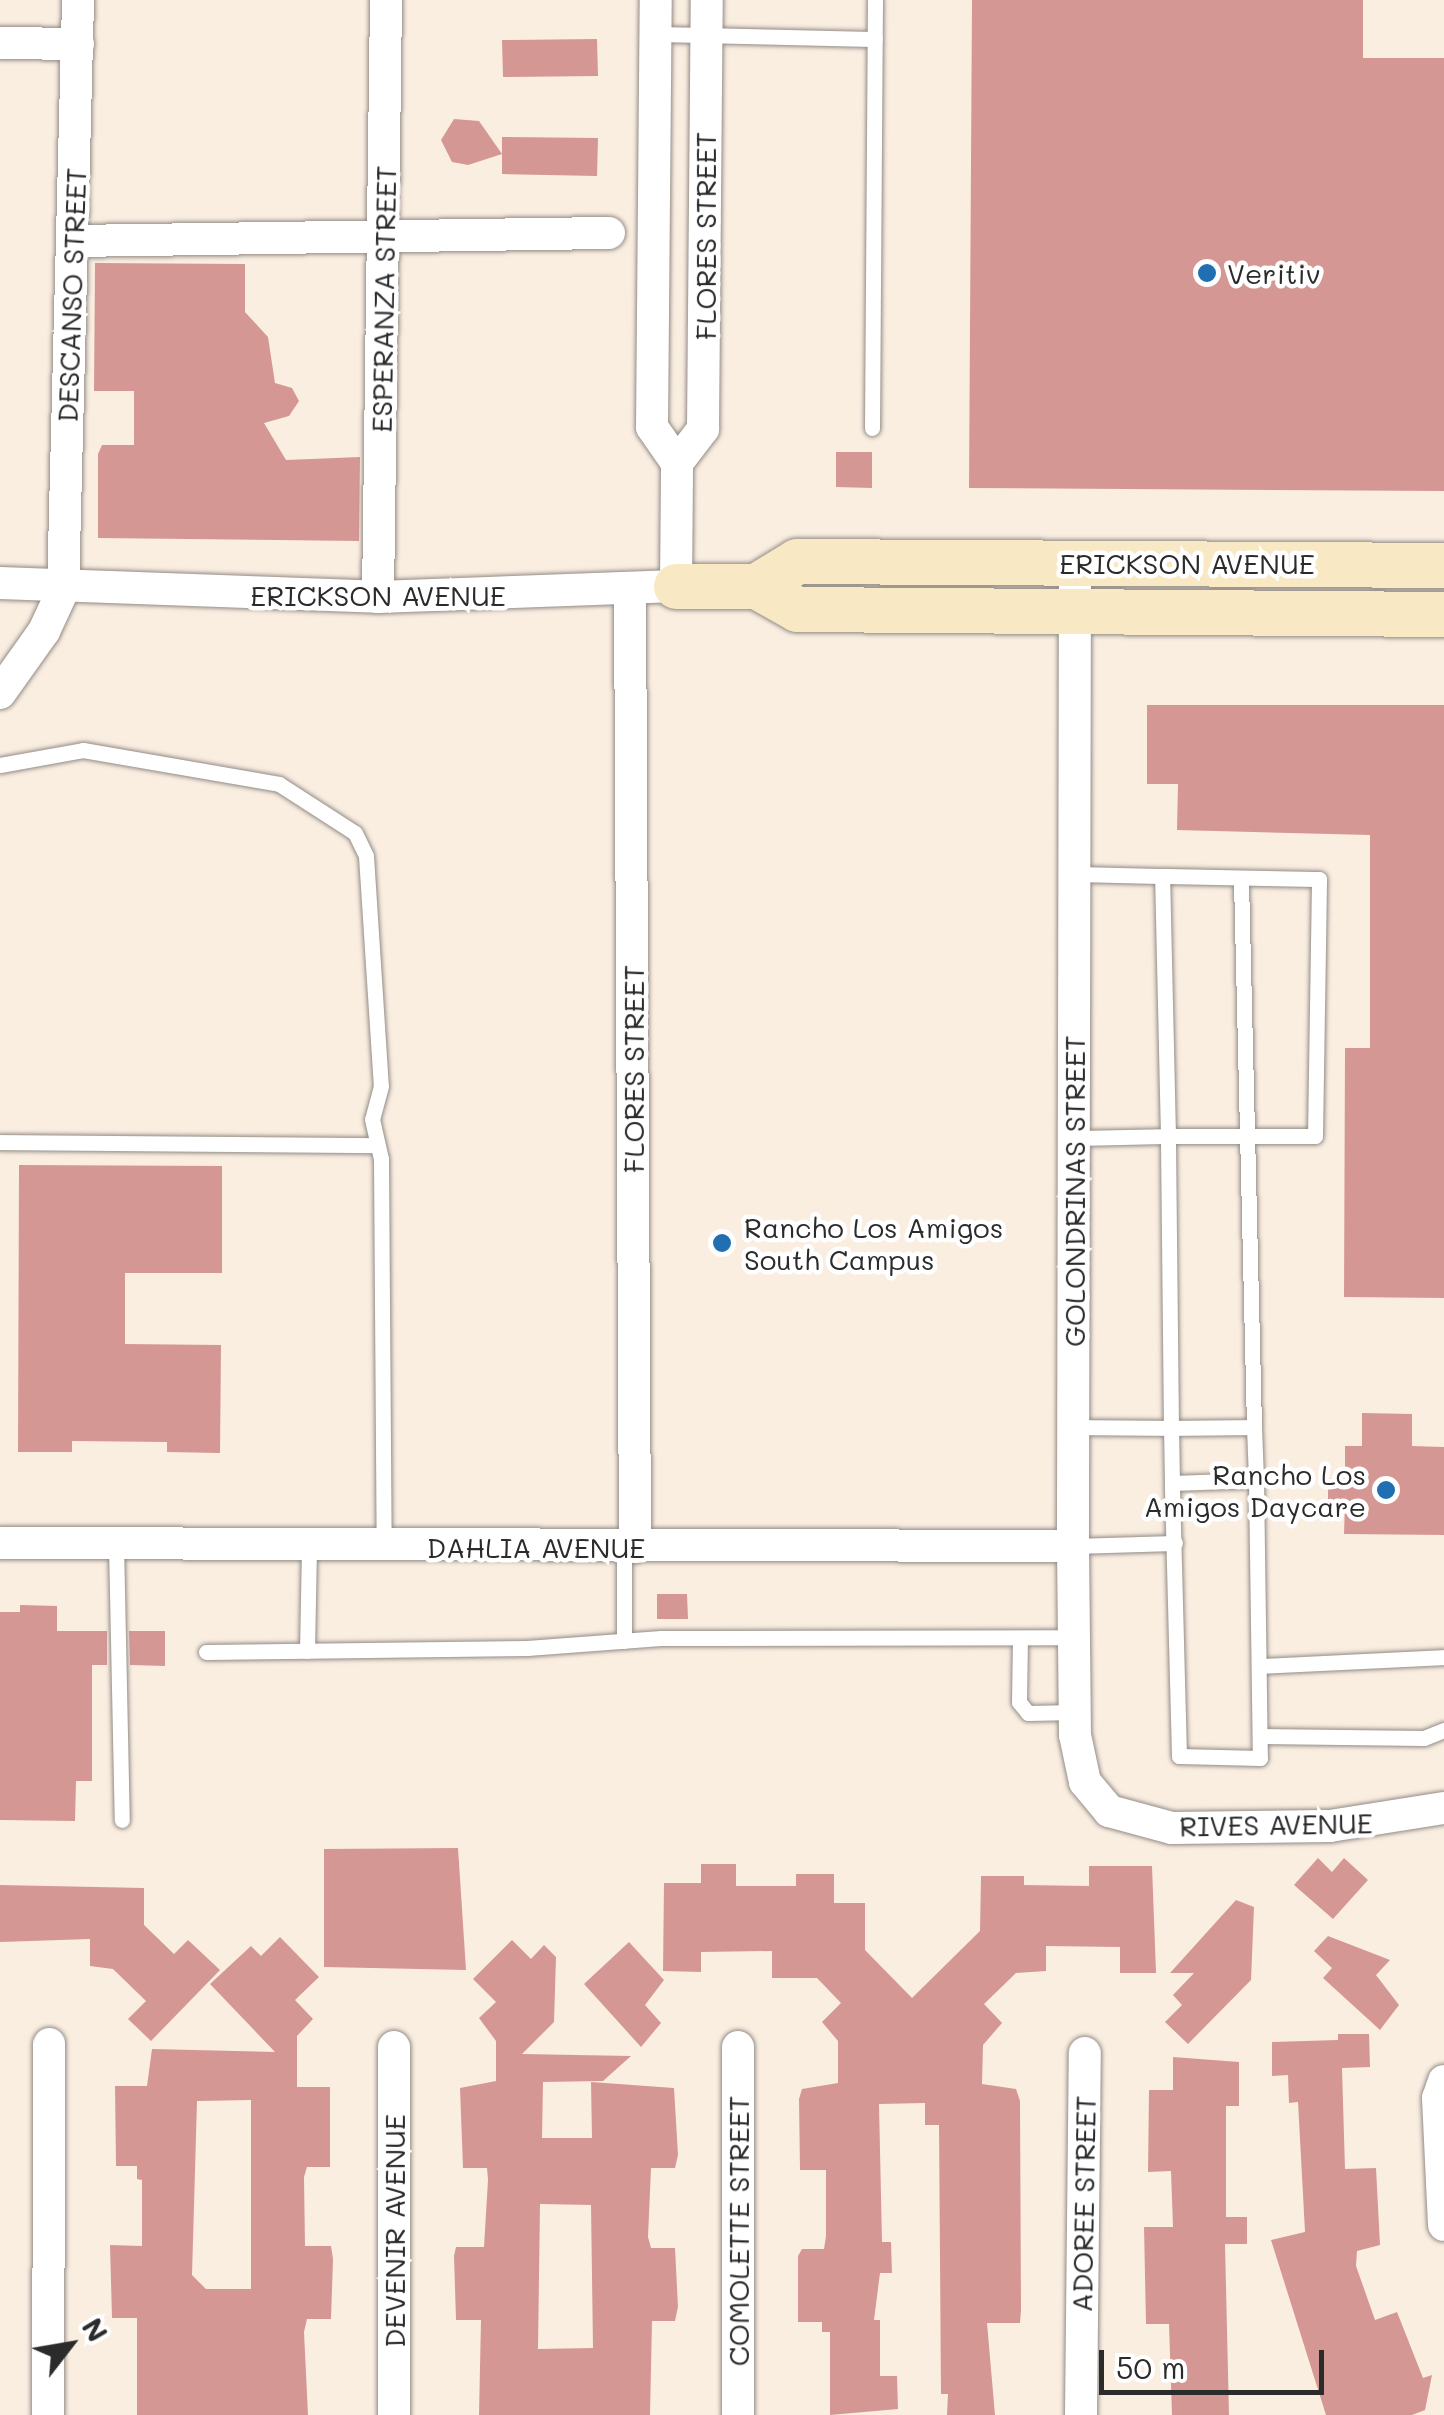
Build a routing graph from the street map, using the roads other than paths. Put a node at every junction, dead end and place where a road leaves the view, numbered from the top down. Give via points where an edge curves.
1 (78, 0) edge
2 (386, 0) edge
3 (656, 0) edge
4 (706, 0) edge
5 (876, 0) edge
6 (656, 34) junction
7 (706, 36) junction
8 (875, 39) junction
9 (0, 43) edge
10 (78, 44) junction
11 (609, 233) dead end
12 (385, 238) junction
13 (73, 240) junction
14 (872, 428) dead end
15 (676, 463) junction
16 (1075, 562) junction
17 (1444, 565) edge
18 (0, 583) edge
19 (676, 586) junction
20 (756, 586) junction
21 (63, 590) junction
22 (630, 591) junction
23 (378, 598) junction
24 (1075, 612) junction
25 (1444, 614) edge
26 (0, 693) edge
27 (0, 765) edge
28 (1074, 874) junction
29 (1162, 876) junction
30 (1241, 878) junction
31 (1168, 1136) junction
32 (1248, 1136) junction
33 (1074, 1138) junction
34 (0, 1142) edge
35 (376, 1145) junction
36 (1073, 1426) junction
37 (1254, 1427) junction
38 (1171, 1428) junction
39 (1256, 1480) junction
40 (1172, 1483) junction
41 (0, 1543) edge
42 (116, 1544) junction
43 (1175, 1544) junction
44 (308, 1546) junction
45 (1073, 1546) junction
46 (384, 1547) junction
47 (630, 1547) junction
48 (1074, 1637) junction
49 (1020, 1638) junction
50 (624, 1641) junction
51 (307, 1650) junction
52 (206, 1652) dead end
53 (1444, 1656) edge
54 (1260, 1666) junction
55 (1075, 1712) junction
56 (1444, 1730) edge
57 (1260, 1736) junction
58 (1444, 1808) edge
59 (1109, 1811) joint
60 (122, 1820) dead end
61 (50, 2044) dead end
62 (738, 2047) dead end
63 (394, 2048) dead end
64 (1085, 2054) dead end
65 (1444, 2082) edge
66 (1444, 2225) edge
67 (48, 2415) edge
68 (394, 2415) edge
69 (738, 2415) edge
70 (1081, 2415) edge

1 - 10 street, DESCANSO STREET
2 - 12 street, ESPERANZA STREET
3 - 6 street, FLORES STREET
4 - 7 street, FLORES STREET
5 - 8 lane
6 - 7 lane
6 - 15 street, FLORES STREET via 652,428
7 - 8 lane
7 - 15 street, FLORES STREET via 703,429
8 - 14 lane
9 - 10 street
10 - 13 street, DESCANSO STREET
11 - 12 street
12 - 13 street
12 - 23 street, ESPERANZA STREET
13 - 21 street, DESCANSO STREET
15 - 19 street, FLORES STREET
16 - 17 street, ERICKSON AVENUE
16 - 20 street, ERICKSON AVENUE via 797,562
16 - 24 street, GOLONDRINAS STREET
18 - 21 street, ERICKSON AVENUE
19 - 20 street, ERICKSON AVENUE
19 - 22 street, ERICKSON AVENUE
20 - 24 street, ERICKSON AVENUE via 797,608
21 - 23 street, ERICKSON AVENUE
21 - 26 street via 44,631
22 - 23 street, ERICKSON AVENUE
22 - 47 street, FLORES STREET
24 - 25 street, ERICKSON AVENUE
24 - 28 street, GOLONDRINAS STREET
27 - 35 lane via 83,750 279,784 355,833 366,856 381,1086 372,1119
28 - 29 lane
28 - 33 street, GOLONDRINAS STREET
29 - 30 lane
29 - 31 lane
30 - 32 lane
30 - 32 lane via 1319,880 1315,1136
31 - 32 lane
31 - 33 lane
31 - 38 lane
32 - 37 lane
33 - 36 street, GOLONDRINAS STREET
34 - 35 lane
35 - 46 lane
36 - 38 lane
36 - 45 street, GOLONDRINAS STREET
37 - 38 lane
37 - 39 lane
38 - 40 lane
39 - 40 lane
39 - 54 lane
40 - 43 lane
41 - 42 street, DAHLIA AVENUE
42 - 44 street, DAHLIA AVENUE
42 - 60 lane
43 - 45 lane
43 - 57 lane via 1178,1756 1260,1758
44 - 46 street, DAHLIA AVENUE
44 - 51 lane
45 - 47 street, DAHLIA AVENUE
45 - 48 street, GOLONDRINAS STREET
46 - 47 street, DAHLIA AVENUE
47 - 50 lane
48 - 49 lane
48 - 55 street, GOLONDRINAS STREET
49 - 50 lane
49 - 55 lane via 1019,1702 1028,1713
50 - 51 lane
51 - 52 lane
53 - 54 lane
54 - 57 lane
55 - 59 street, GOLONDRINAS STREET via 1085,1782
56 - 57 lane via 1424,1738
58 - 59 street, RIVES AVENUE via 1384,1822 1225,1829 1172,1828
61 - 67 street
62 - 69 street, COMOLETTE STREET
63 - 68 street, DEVENIR AVENUE
64 - 70 street, ADOREE STREET
65 - 66 street via 1438,2098

